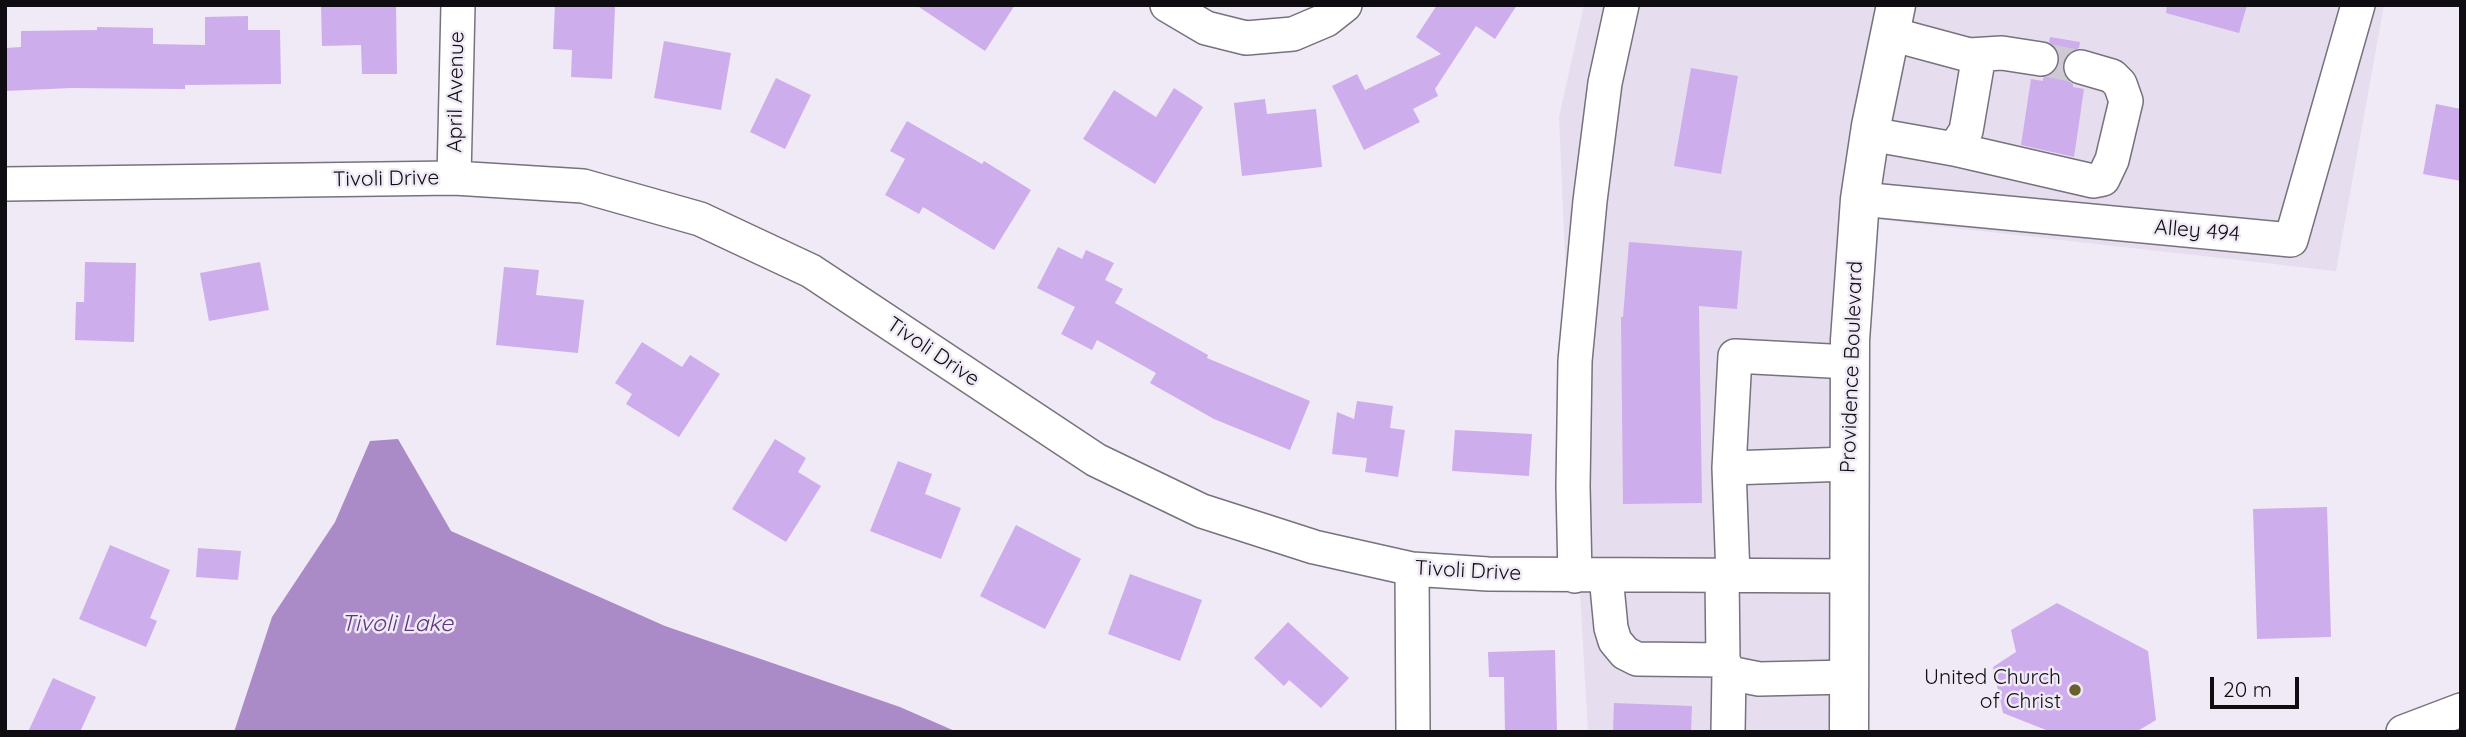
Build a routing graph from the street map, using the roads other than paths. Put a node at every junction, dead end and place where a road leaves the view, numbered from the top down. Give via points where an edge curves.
1 (458, 5) edge
2 (1167, 5) edge
3 (1345, 5) edge
4 (1622, 5) edge
5 (2358, 5) edge
6 (1894, 20) edge
7 (1979, 55) junction
8 (2040, 59) tunnel mouth
9 (2081, 67) tunnel mouth
10 (1870, 134) junction
11 (1954, 149) junction
12 (454, 178) junction
13 (2084, 179) junction
14 (5, 184) edge
15 (1860, 199) junction
16 (2076, 220) junction
17 (1849, 362) junction
18 (1849, 464) junction
19 (1729, 468) junction
20 (1412, 569) junction
21 (1591, 576) junction
22 (1728, 576) junction
23 (1849, 576) junction
24 (1726, 667) junction
25 (1849, 677) junction
26 (2461, 710) edge
27 (1413, 732) edge
28 (1728, 732) edge
29 (1849, 732) edge
30 (2403, 732) edge

1 - 12 street, April Avenue
2 - 3 street via 1206,28 1246,38 1293,34 1326,20
4 - 21 street via 1605,83 1574,361 1573,486
5 - 16 street, Alley 494 via 2291,240
6 - 7 street
6 - 10 main road, Providence Boulevard
7 - 8 street via 2002,53
7 - 11 street via 1966,131
9 - 13 street via 2112,76 2120,83 2126,101 2106,174 2103,179
10 - 11 street
10 - 15 main road, Providence Boulevard
11 - 13 street
12 - 14 street, Tivoli Drive
12 - 20 street, Tivoli Drive via 583,186 701,219 811,271 1096,460 1202,511 1314,547
13 - 16 street
15 - 16 street, Alley 494
15 - 17 main road, Providence Boulevard
17 - 18 main road, Providence Boulevard
17 - 19 street via 1735,356
18 - 19 street
18 - 23 main road, Providence Boulevard
19 - 22 street
20 - 21 street, Tivoli Drive
20 - 27 street
21 - 22 street, Tivoli Drive
21 - 24 street via 1615,641 1625,653 1637,659
22 - 23 street, Tivoli Drive
22 - 24 street
23 - 25 main road, Providence Boulevard
24 - 25 street via 1759,679
24 - 28 street
25 - 29 main road, Providence Boulevard
26 - 30 street

